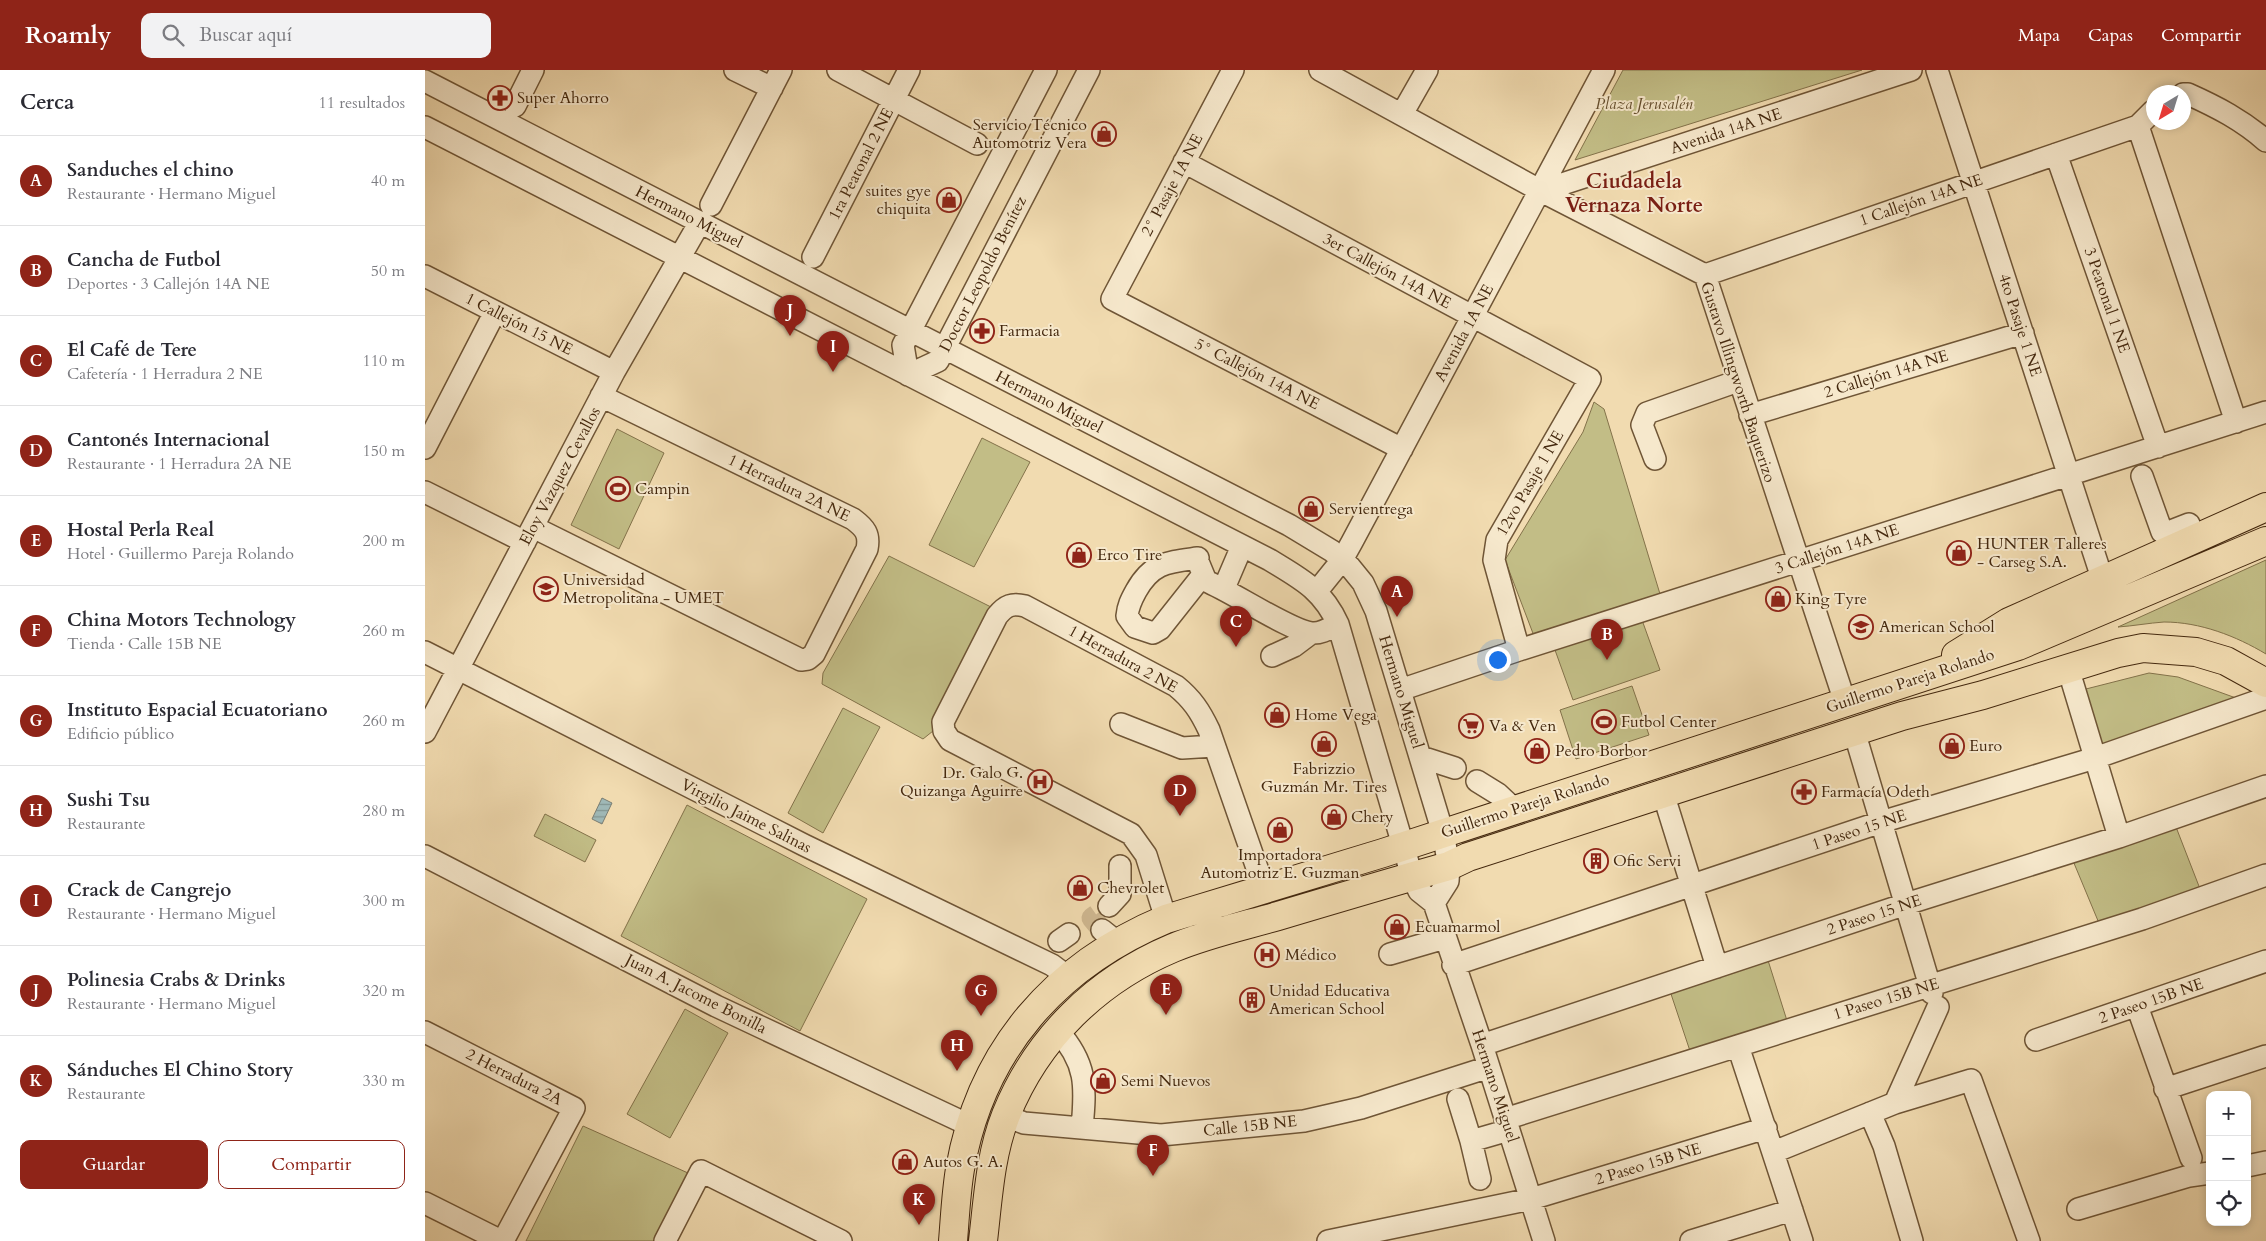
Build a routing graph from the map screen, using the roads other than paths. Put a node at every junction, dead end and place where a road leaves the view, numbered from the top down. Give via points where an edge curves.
1 (432, 70) edge
2 (533, 70) edge
3 (735, 70) edge
4 (838, 70) edge
5 (909, 70) edge
6 (1046, 70) edge
7 (1089, 70) edge
8 (1233, 70) edge
9 (1320, 70) edge
10 (1427, 70) edge
11 (1604, 70) edge
12 (1911, 70) edge
13 (1937, 70) edge
14 (776, 79) edge
15 (425, 81) edge
16 (2191, 95) edge
17 (894, 100) junction
18 (515, 106) dead end
19 (1402, 114) junction
20 (2146, 118) edge
21 (2138, 126) junction
22 (425, 127) edge
23 (2266, 141) edge
24 (977, 144) dead end
25 (2056, 154) junction
26 (1184, 162) junction
27 (1974, 182) junction
28 (1541, 191) junction
29 (705, 214) junction
30 (813, 257) dead end
31 (681, 258) junction
32 (1705, 275) junction
33 (425, 276) edge
34 (1112, 299) joint
35 (495, 312) junction
36 (1473, 317) junction
37 (911, 331) junction
38 (2023, 333) junction
39 (945, 348) junction
40 (614, 372) junction
41 (908, 375) junction
42 (1590, 378) joint
43 (1738, 381) junction
44 (601, 396) junction
45 (2266, 412) edge
46 (1750, 415) junction
47 (2236, 422) junction
48 (2158, 447) junction
49 (425, 448) edge
50 (1402, 449) junction
51 (1655, 459) dead end
52 (2069, 475) junction
53 (2142, 476) dead end
54 (425, 492) edge
55 (2266, 507) edge
56 (1203, 526) junction
57 (529, 534) junction
58 (2194, 540) junction
59 (2266, 541) edge
60 (1242, 546) junction
61 (1342, 560) junction
62 (1797, 561) junction
63 (2103, 581) junction
64 (1224, 588) junction
65 (1317, 591) junction
66 (1338, 624) junction
67 (1310, 634) junction
68 (1519, 650) junction
69 (425, 652) edge
70 (1272, 656) dead end
71 (2266, 667) edge
72 (2068, 668) junction
73 (458, 669) junction
74 (2266, 683) edge
75 (1892, 687) junction
76 (1409, 688) dead end
77 (2266, 698) edge
78 (1845, 702) junction
79 (1902, 716) junction
80 (1121, 724) dead end
81 (1854, 731) junction
82 (425, 732) edge
83 (1214, 746) junction
84 (1421, 757) junction
85 (2095, 758) junction
86 (1455, 768) dead end
87 (1477, 781) dead end
88 (2266, 786) edge
89 (1663, 793) junction
90 (1514, 809) junction
91 (1881, 822) junction
92 (1443, 833) junction
93 (2119, 837) junction
94 (1404, 846) junction
95 (425, 856) edge
96 (1120, 866) dead end
97 (1449, 866) junction
98 (2266, 875) edge
99 (1412, 876) junction
100 (1691, 886) junction
101 (1264, 888) junction
102 (1434, 903) junction
103 (1905, 904) junction
104 (1109, 906) tunnel mouth
105 (1166, 919) junction
106 (1445, 938) junction
107 (1390, 954) dead end
108 (2266, 961) edge
109 (1453, 965) junction
110 (1717, 967) junction
111 (1068, 977) junction
112 (1933, 995) junction
113 (2137, 1006) junction
114 (1057, 1030) junction
115 (425, 1032) edge
116 (2036, 1040) dead end
117 (1482, 1045) junction
118 (1738, 1046) junction
119 (2266, 1056) edge
120 (1489, 1067) junction
121 (2165, 1089) junction
122 (1457, 1099) dead end
123 (1895, 1103) junction
124 (1870, 1113) junction
125 (1005, 1116) junction
126 (1507, 1124) junction
127 (971, 1126) junction
128 (1082, 1128) junction
129 (1766, 1128) junction
130 (1471, 1141) junction
131 (1774, 1152) junction
132 (2191, 1158) dead end
133 (2266, 1162) edge
134 (2251, 1165) edge
135 (2206, 1174) edge
136 (1480, 1179) dead end
137 (1531, 1199) junction
138 (425, 1203) edge
139 (2078, 1209) dead end
140 (1792, 1210) junction
141 (502, 1241) edge
142 (665, 1241) edge
143 (841, 1241) edge
144 (953, 1241) edge
145 (983, 1241) edge
146 (1328, 1241) edge
147 (1544, 1241) edge
148 (1691, 1241) edge
149 (1802, 1241) edge
150 (1911, 1241) edge
151 (2029, 1241) edge

1 - 15 street
2 - 18 street
3 - 14 street
4 - 17 street
5 - 17 street, 1ra Peatonal 2 NE
6 - 37 street
7 - 39 street, Doctor Leopoldo Benítez
8 - 26 street, 2° Pasaje 1A NE
9 - 19 street, Gustavo Illingworth Baquerizo
10 - 19 street
11 - 28 street, Avenida 1A NE
12 - 28 street, Avenida 14A NE
13 - 27 street, 4to Pasaje 1 NE
14 - 29 street, Eloy Vazquez Cevallos
15 - 29 street, Hermano Miguel
16 - 23 street via 2248,125
17 - 24 street
17 - 30 street, 1ra Peatonal 2 NE
19 - 28 street, Gustavo Illingworth Baquerizo
20 - 21 street
21 - 25 street, 1 Callejón 14A NE
21 - 47 street
22 - 31 street, Hermano Miguel
25 - 27 street, 1 Callejón 14A NE
25 - 48 street, 3 Peatonal 1 NE
26 - 34 street, 2° Pasaje 1A NE
26 - 36 street, 3er Callejón 14A NE
27 - 32 street, 1 Callejón 14A NE
27 - 38 street, 4to Pasaje 1 NE
28 - 32 street, Gustavo Illingworth Baquerizo
28 - 36 street, Avenida 1A NE
29 - 31 street, Eloy Vazquez Cevallos
29 - 37 street, Hermano Miguel
31 - 40 street, Eloy Vazquez Cevallos
31 - 41 street, Hermano Miguel
32 - 43 street, Gustavo Illingworth Baquerizo
33 - 35 street, 1 Callejón 15 NE
34 - 50 street, 5° Callejón 14A NE
35 - 40 street, 1 Callejón 15 NE
35 - 49 street
36 - 42 street, 3er Callejón 14A NE
36 - 50 street, Avenida 1A NE
37 - 39 street, Hermano Miguel
37 - 41 street via 903,345
38 - 46 street, 2 Callejón 14A NE
38 - 52 street, 4to Pasaje 1 NE
39 - 41 street, Doctor Leopoldo Benítez via 937,361
39 - 61 street, Hermano Miguel via 1289,525
40 - 44 street, Eloy Vazquez Cevallos
41 - 56 street, Hermano Miguel
42 - 68 street, 12vo Pasaje 1 NE via 1497,540 1494,560
43 - 46 street, Gustavo Illingworth Baquerizo
43 - 51 street via 1647,413 1642,425
44 - 57 street, Eloy Vazquez Cevallos
44 - 57 street, 1 Herradura 2A NE via 853,519 864,528 869,538 867,549 814,654 801,660
45 - 47 street, 3 Callejón 14A NE
46 - 62 street, Gustavo Illingworth Baquerizo
47 - 48 street, 3 Callejón 14A NE
48 - 52 street, 3 Callejón 14A NE
50 - 61 street, Avenida 1A NE
52 - 62 street, 3 Callejón 14A NE
52 - 63 street, 4to Pasaje 1 NE
53 - 58 street via 2162,532 2189,524
54 - 57 street
55 - 58 main road
56 - 60 street, Hermano Miguel
56 - 64 street via 1200,567 1206,581
57 - 73 street, Eloy Vazquez Cevallos
58 - 63 main road
59 - 75 main road, Guillermo Pareja Rolando via 2018,646
60 - 64 street
60 - 65 street, Hermano Miguel
61 - 65 street, Avenida 1A NE
61 - 84 street, Hermano Miguel via 1363,583 1376,611
62 - 68 street, 3 Callejón 14A NE
62 - 78 street, Gustavo Illingworth Baquerizo
63 - 75 main road via 2009,622 1949,660
64 - 67 street
65 - 66 street, Hermano Miguel
66 - 67 street
66 - 94 street, Hermano Miguel
67 - 70 street
68 - 76 street, 3 Callejón 14A NE
69 - 73 street, Virgilio Jaime Salinas
71 - 79 main road via 2237,652 2177,637 2152,635 2097,642 1978,681
72 - 74 main road via 2143,648 2169,648 2226,661
72 - 79 main road
72 - 85 street
73 - 82 street, Eloy Vazquez Cevallos
73 - 111 street, Virgilio Jaime Salinas via 804,845 1051,965
75 - 78 main road, Guillermo Pareja Rolando
77 - 85 street, 1 Paseo 15 NE
78 - 90 main road, Guillermo Pareja Rolando
79 - 81 main road, Guillermo Pareja Rolando
80 - 83 street via 1182,748
81 - 89 main road, Guillermo Pareja Rolando
81 - 91 street
83 - 101 street, 1 Herradura 2 NE
83 - 105 street, 1 Herradura 2 NE via 1201,711 1176,686 1025,606 1015,604 1005,607 997,616 943,722 950,740 1131,834 1146,855
84 - 86 street
84 - 92 street, Hermano Miguel
85 - 91 street, 1 Paseo 15 NE
85 - 93 street
87 - 90 street
88 - 93 street, 2 Paseo 15 NE
89 - 97 main road, Guillermo Pareja Rolando
89 - 100 street
90 - 92 main road, Guillermo Pareja Rolando
91 - 100 street, 1 Paseo 15 NE
91 - 103 street
92 - 94 main road, Guillermo Pareja Rolando
92 - 97 street, Hermano Miguel
93 - 103 street, 2 Paseo 15 NE
94 - 99 street, Hermano Miguel
94 - 101 main road, Guillermo Pareja Rolando
95 - 127 street, Juan A. Jacome Bonilla via 716,1006
96 - 104 street via 1120,894
97 - 99 main road, Guillermo Pareja Rolando
97 - 102 street, Hermano Miguel via 1448,881
98 - 112 street, 1 Paseo 15B NE
99 - 102 street, Hermano Miguel via 1419,891
99 - 114 main road, Guillermo Pareja Rolando via 1175,947 1109,982
100 - 109 street, 1 Paseo 15 NE
100 - 110 street
101 - 105 main road, Guillermo Pareja Rolando
102 - 106 street, Hermano Miguel
103 - 110 street, 2 Paseo 15 NE
103 - 112 street
105 - 111 main road, Guillermo Pareja Rolando via 1109,936 1091,958
106 - 107 street
106 - 109 street, Hermano Miguel
108 - 113 street, 2 Paseo 15B NE
109 - 117 street, Hermano Miguel
110 - 117 street, 2 Paseo 15 NE
111 - 127 main road, Guillermo Pareja Rolando via 1023,1023 1006,1049 991,1075
112 - 118 street, 1 Paseo 15B NE
112 - 123 street
113 - 116 street, 2 Paseo 15B NE
113 - 121 street
114 - 125 main road, Guillermo Pareja Rolando via 1032,1064
114 - 128 street via 1079,1059 1083,1079
115 - 141 street, 2 Herradura 2A via 574,1108
117 - 120 street, Hermano Miguel
118 - 126 street, 1 Paseo 15B NE
118 - 129 street
119 - 121 street
120 - 126 street, Hermano Miguel
120 - 128 street, Calle 15B NE via 1361,1108 1304,1121 1161,1135
121 - 132 street
122 - 130 street
123 - 124 street
123 - 151 street via 1971,1080
124 - 131 street
124 - 150 street via 1884,1146
125 - 128 street, Calle 15B NE via 1024,1123
125 - 145 main road, Guillermo Pareja Rolando via 990,1175
126 - 130 street, 1 Paseo 15B NE
126 - 137 street, Hermano Miguel
127 - 144 main road, Guillermo Pareja Rolando via 960,1169
129 - 131 street
129 - 137 street, 2 Paseo 15B NE
130 - 136 street
131 - 140 street
133 - 134 street
135 - 139 street
137 - 146 street, 2 Paseo 15B NE
137 - 147 street, Hermano Miguel
138 - 141 street, 2 Herradura 2A
140 - 148 street
140 - 149 street
142 - 143 street via 701,1171

